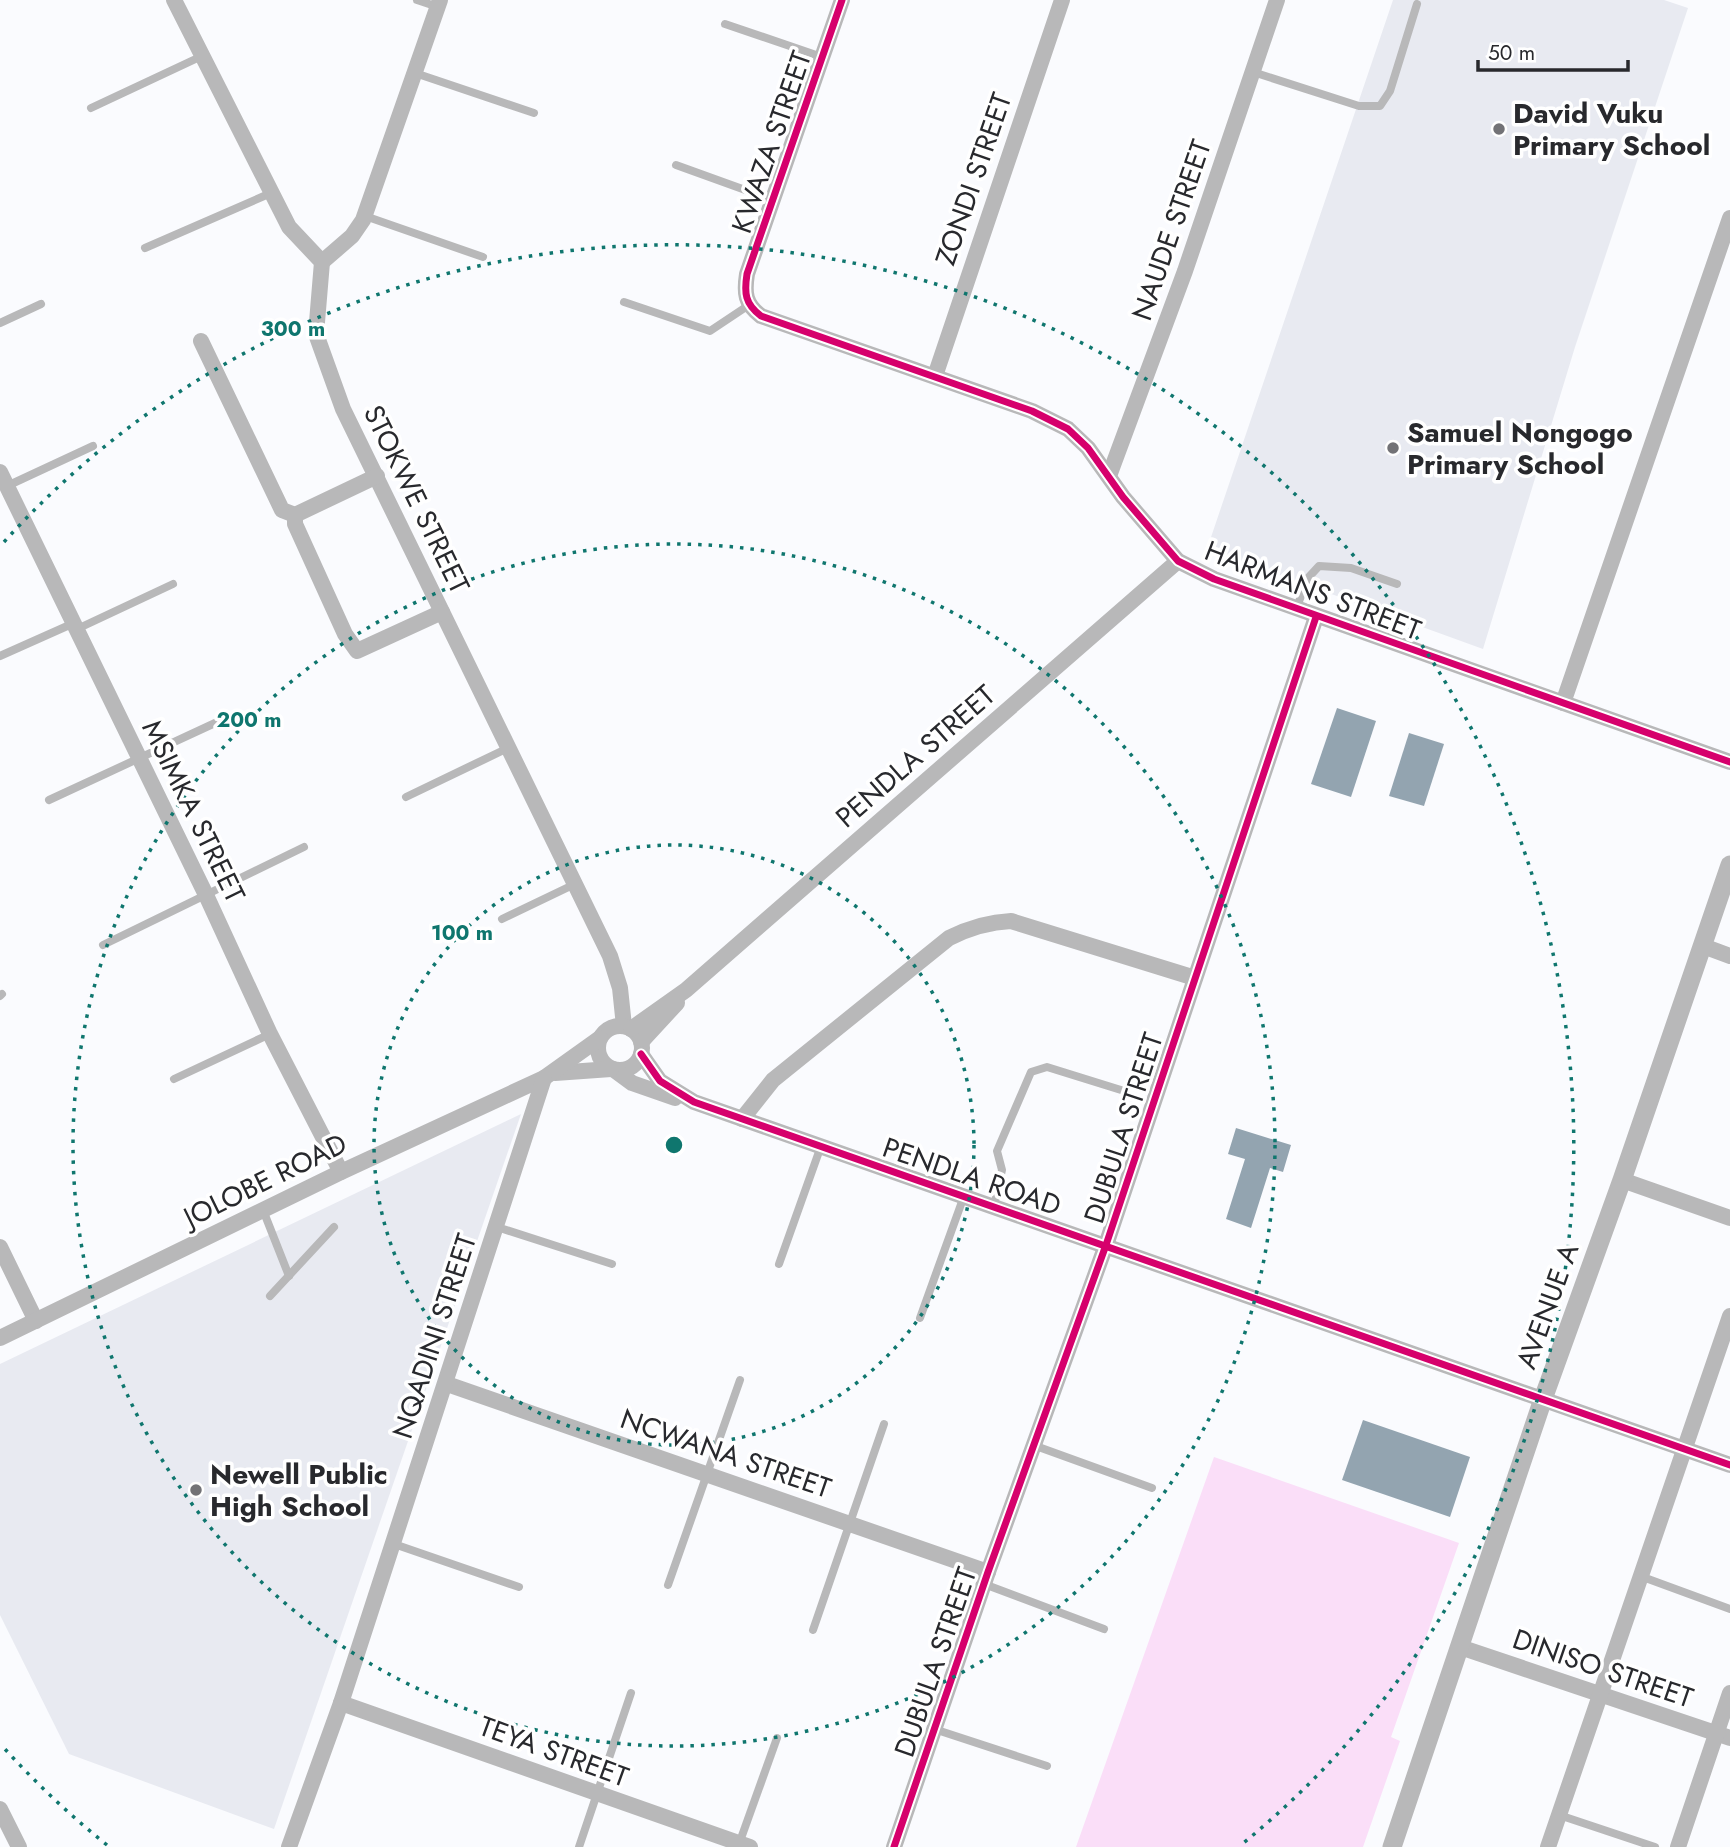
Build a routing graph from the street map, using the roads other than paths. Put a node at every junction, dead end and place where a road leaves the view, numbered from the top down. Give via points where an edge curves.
1 (174, 0) edge
2 (417, 0) edge
3 (842, 0) edge
4 (1062, 0) edge
5 (1277, 0) edge
6 (439, 4) edge
7 (1417, 4) dead end
8 (725, 24) dead end
9 (202, 56) junction
10 (822, 57) junction
11 (1253, 72) junction
12 (415, 73) junction
13 (91, 108) dead end
14 (534, 113) dead end
15 (676, 165) dead end
16 (271, 193) junction
17 (773, 200) junction
18 (365, 216) junction
19 (1730, 218) edge
20 (145, 248) dead end
21 (483, 257) dead end
22 (322, 262) junction
23 (747, 301) junction
24 (624, 302) dead end
25 (41, 304) dead end
26 (0, 323) edge
27 (201, 341) dead end
28 (935, 376) junction
29 (93, 446) dead end
30 (377, 476) junction
31 (1109, 476) junction
32 (3, 479) edge
33 (295, 515) junction
34 (1178, 561) junction
35 (173, 584) dead end
36 (1397, 584) dead end
37 (1296, 610) junction
38 (442, 612) junction
39 (1316, 617) junction
40 (75, 626) junction
41 (0, 656) edge
42 (1563, 703) junction
43 (228, 717) dead end
44 (508, 748) junction
45 (139, 758) junction
46 (1730, 762) edge
47 (406, 797) dead end
48 (49, 800) dead end
49 (303, 847) dead end
50 (1730, 865) edge
51 (575, 884) junction
52 (206, 895) junction
53 (502, 919) dead end
54 (103, 945) dead end
55 (1703, 946) junction
56 (1730, 956) edge
57 (1195, 978) junction
58 (270, 1034) junction
59 (600, 1038) junction
60 (634, 1038) junction
61 (612, 1069) junction
62 (550, 1075) junction
63 (174, 1079) dead end
64 (1121, 1090) dead end
65 (694, 1102) junction
66 (742, 1119) junction
67 (821, 1146) junction
68 (341, 1172) junction
69 (1622, 1181) junction
70 (964, 1196) junction
71 (994, 1206) junction
72 (263, 1210) junction
73 (1730, 1218) edge
74 (334, 1227) dead end
75 (497, 1227) junction
76 (1106, 1245) junction
77 (0, 1247) edge
78 (612, 1264) dead end
79 (779, 1264) dead end
80 (289, 1276) junction
81 (270, 1296) dead end
82 (1730, 1316) edge
83 (920, 1318) dead end
84 (36, 1321) junction
85 (0, 1338) edge
86 (1727, 1338) edge
87 (740, 1380) dead end
88 (447, 1384) junction
89 (1543, 1399) junction
90 (884, 1424) dead end
91 (1033, 1446) junction
92 (1683, 1448) junction
93 (1730, 1465) edge
94 (707, 1474) junction
95 (1152, 1488) dead end
96 (850, 1524) junction
97 (394, 1544) junction
98 (1640, 1576) junction
99 (986, 1578) junction
100 (668, 1585) dead end
101 (519, 1587) dead end
102 (1730, 1609) edge
103 (1104, 1629) dead end
104 (813, 1630) dead end
105 (1460, 1647) junction
106 (631, 1693) dead end
107 (1730, 1693) edge
108 (1599, 1694) junction
109 (341, 1703) junction
110 (934, 1729) junction
111 (1723, 1736) edge
112 (777, 1738) dead end
113 (1046, 1766) dead end
114 (595, 1794) junction
115 (0, 1809) edge
116 (1559, 1815) junction
117 (743, 1846) edge
118 (19, 1847) edge
119 (289, 1847) edge
120 (579, 1847) edge
121 (894, 1847) edge
122 (1392, 1847) edge
123 (1548, 1847) edge
124 (1656, 1847) edge
125 (1678, 1847) edge

1 - 9 street
2 - 6 lane
3 - 10 street, KWAZA STREET
4 - 28 street, ZONDI STREET
5 - 11 street, NAUDE STREET
6 - 12 street
7 - 11 lane via 1390,91 1380,106 1359,106
8 - 10 lane
9 - 13 lane
9 - 16 street
10 - 17 street, KWAZA STREET
11 - 31 street, NAUDE STREET
12 - 14 lane
12 - 18 street
15 - 17 lane
16 - 20 lane
16 - 22 street via 289,227
17 - 23 street, KWAZA STREET via 747,274
18 - 21 lane
18 - 22 street via 352,236
19 - 42 street
22 - 30 street, STOKWE STREET via 316,334 343,409
23 - 24 lane via 710,331
23 - 28 street, HARMANS STREET via 761,316
25 - 26 lane
27 - 33 street via 282,510
28 - 31 street, HARMANS STREET via 1069,429
29 - 32 lane
30 - 33 street
30 - 38 street, STOKWE STREET
31 - 34 street, HARMANS STREET
32 - 40 street, MSIMKA STREET
33 - 38 street via 300,536 352,649 374,645
34 - 37 street, HARMANS STREET
34 - 60 street, PENDLA STREET
35 - 40 lane
36 - 37 lane via 1351,569 1319,566 1307,579
37 - 39 street, HARMANS STREET
38 - 44 street, STOKWE STREET
39 - 42 street, HARMANS STREET
39 - 57 street, DUBULA STREET
40 - 41 lane
40 - 45 street, MSIMKA STREET
42 - 46 street, HARMANS STREET
43 - 45 lane
44 - 47 lane
44 - 51 street, STOKWE STREET
45 - 48 lane
45 - 52 street, MSIMKA STREET
49 - 52 lane
50 - 55 street, AVENUE A
51 - 53 lane
51 - 60 street, STOKWE STREET via 610,957
52 - 54 lane
52 - 58 street, MSIMKA STREET
55 - 56 street
55 - 69 street, AVENUE A
57 - 66 street via 1011,921 965,930 949,938 772,1080
57 - 76 street, DUBULA STREET
58 - 63 lane
58 - 68 street, MSIMKA STREET
59 - 60 street, JOLOBE ROAD via 606,1031
59 - 61 street via 599,1056
59 - 62 street, JOLOBE ROAD
60 - 61 street via 627,1069
60 - 65 street, PENDLA ROAD via 660,1081
61 - 62 street, JOLOBE ROAD
61 - 65 street, PENDLA ROAD via 632,1083
62 - 68 street, JOLOBE ROAD
62 - 75 street, NQADINI STREET
64 - 71 lane via 1047,1066 1031,1072 997,1151 1002,1170
65 - 66 street, PENDLA ROAD
66 - 67 street, PENDLA ROAD
67 - 70 street, PENDLA ROAD
67 - 79 lane
68 - 72 street, JOLOBE ROAD
69 - 73 street
69 - 89 street, AVENUE A
70 - 71 street, PENDLA ROAD
70 - 83 lane
71 - 76 street, PENDLA ROAD
72 - 80 lane
72 - 84 street, JOLOBE ROAD
74 - 80 lane
75 - 78 lane
75 - 88 street, NQADINI STREET
76 - 89 street, PENDLA ROAD
76 - 91 street, DUBULA STREET
77 - 84 street
80 - 81 lane
82 - 86 street
84 - 85 street, JOLOBE ROAD
86 - 92 street
87 - 94 lane
88 - 94 street, NCWANA STREET
88 - 97 street, NQADINI STREET
89 - 92 street, PENDLA ROAD
89 - 105 street, AVENUE A
90 - 96 lane
91 - 95 lane
91 - 99 street, DUBULA STREET
92 - 93 street, PENDLA ROAD
92 - 98 street
94 - 96 street, NCWANA STREET
94 - 100 lane
96 - 99 street, NCWANA STREET
96 - 104 lane
97 - 101 lane
97 - 109 street, NQADINI STREET
98 - 102 lane
98 - 108 street
99 - 103 lane, DUBULA STREET
99 - 110 street, DUBULA STREET
105 - 108 street, DINISO STREET
105 - 122 street, AVENUE A
106 - 114 lane
107 - 111 street
108 - 111 street, DINISO STREET
108 - 116 street
109 - 114 street, TEYA STREET
109 - 119 street, NQADINI STREET
110 - 113 lane, DUBULA STREET
110 - 121 street, DUBULA STREET
111 - 125 street
112 - 117 lane
114 - 117 street, TEYA STREET
114 - 120 lane
115 - 118 street
116 - 123 street
116 - 124 lane

